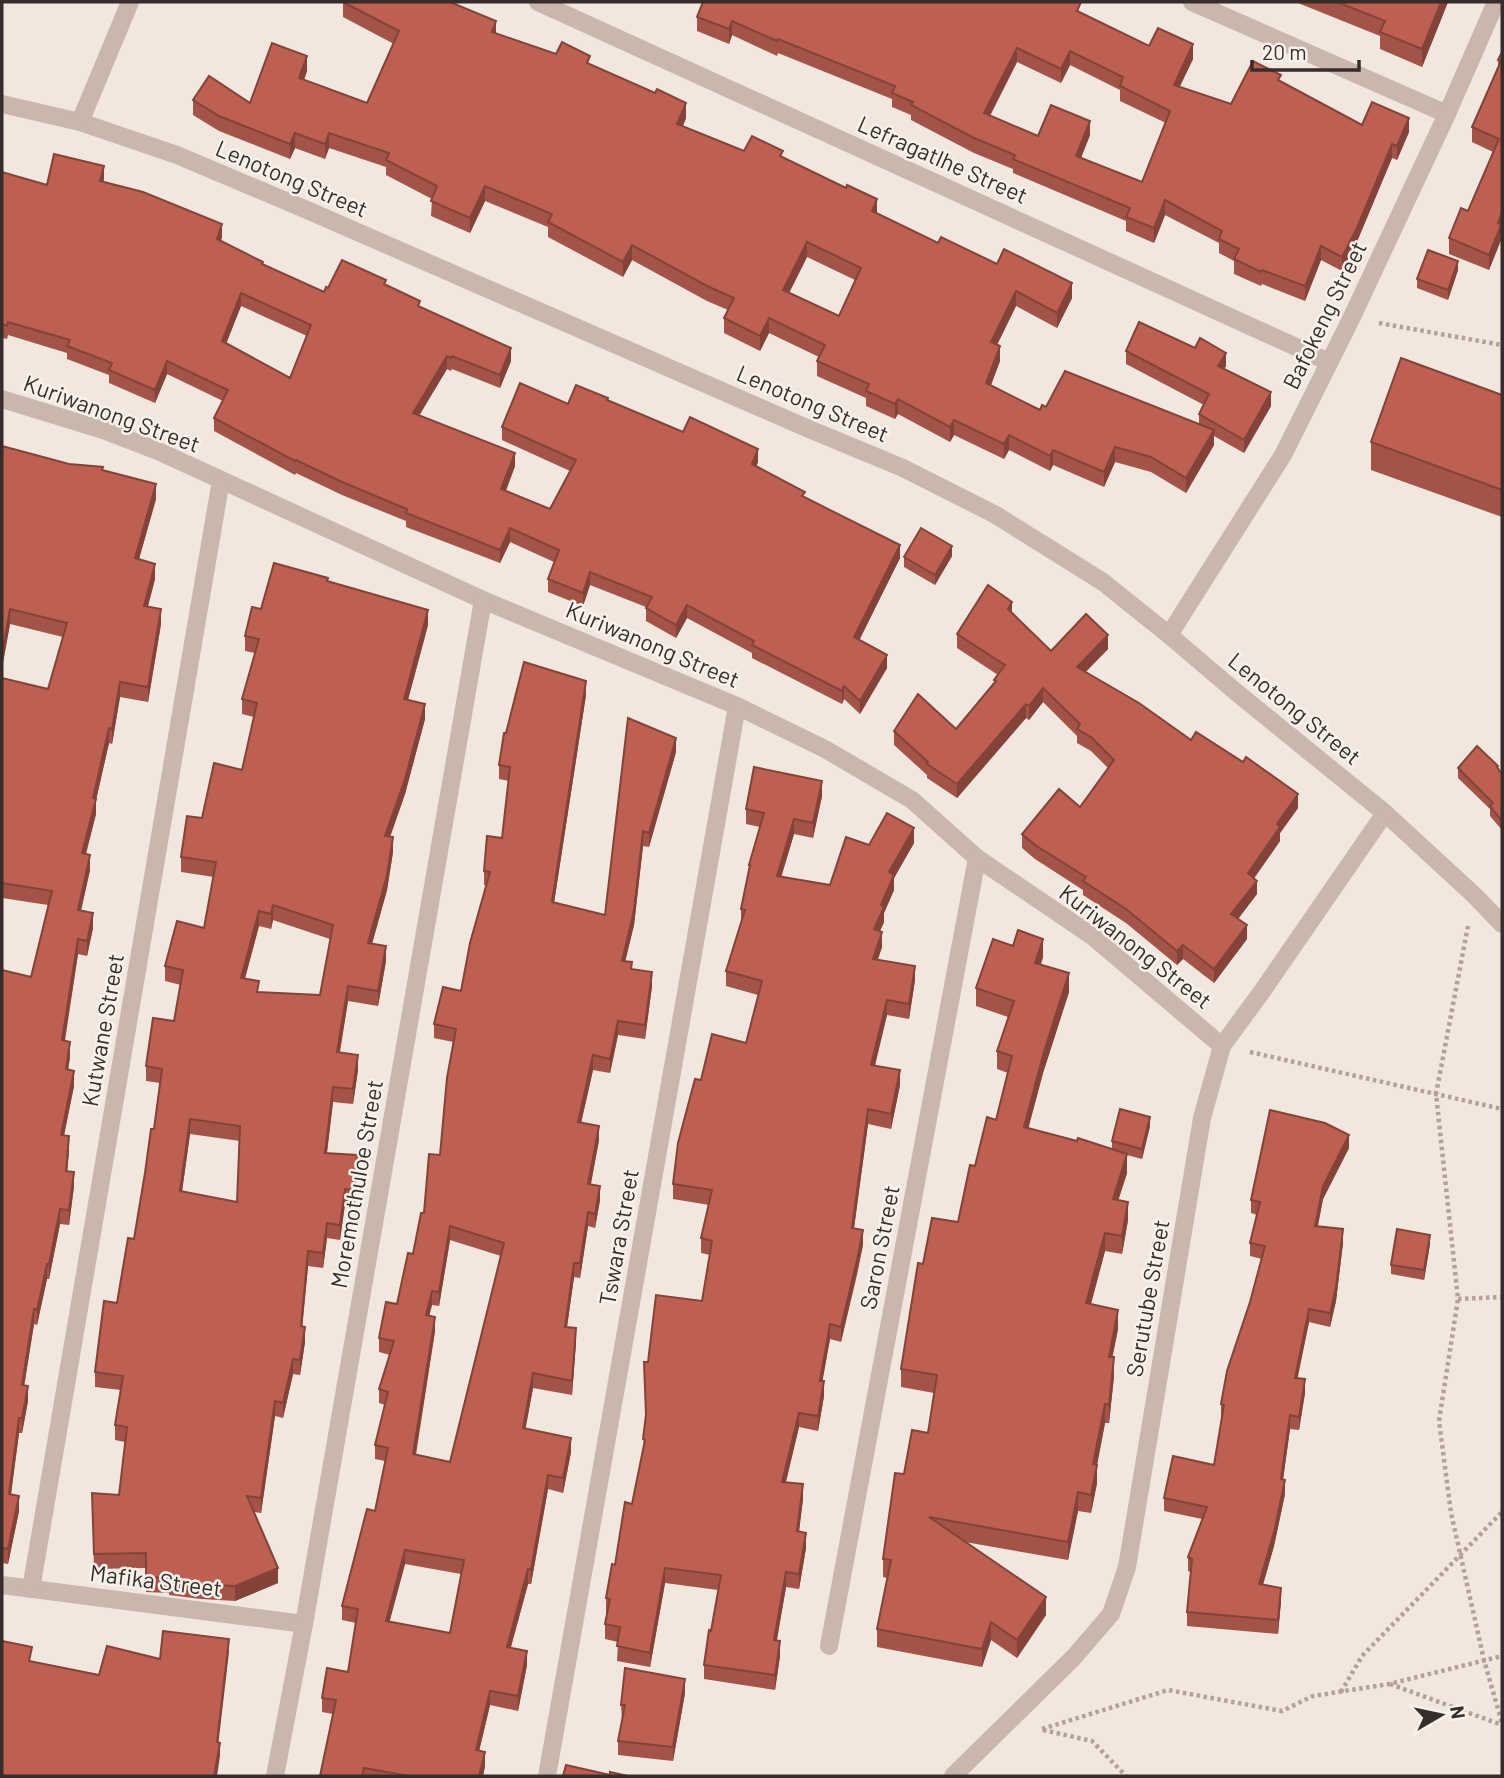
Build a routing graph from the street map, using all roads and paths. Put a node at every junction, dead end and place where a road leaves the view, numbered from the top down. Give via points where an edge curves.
1 (131, 2) edge
2 (538, 2) edge
3 (1192, 2) edge
4 (1496, 2) edge
5 (2, 104) edge
6 (1447, 114) junction
7 (80, 122) junction
8 (1352, 318) junction
9 (1502, 345) edge
10 (1329, 362) junction
11 (2, 399) edge
12 (221, 480) junction
13 (483, 600) junction
14 (1169, 635) junction
15 (737, 706) junction
16 (1385, 813) junction
17 (977, 858) junction
18 (1474, 895) junction
19 (1502, 924) edge
20 (1222, 1046) junction
21 (1436, 1094) junction
22 (1502, 1109) edge
23 (1502, 1297) edge
24 (1458, 1299) junction
25 (1502, 1512) edge
26 (1461, 1556) junction
27 (2, 1585) edge
28 (31, 1589) junction
29 (304, 1624) junction
30 (829, 1646) dead end
31 (1502, 1656) edge
32 (1484, 1660) junction
33 (1389, 1684) junction
34 (1341, 1692) junction
35 (1009, 1722) junction
36 (1502, 1724) edge
37 (1042, 1729) junction
38 (275, 1776) edge
39 (547, 1776) edge
40 (953, 1776) edge
41 (1126, 1776) edge

1 - 7 street
2 - 10 street, Lefragatlhe Street
3 - 6 street
4 - 6 street, Bafokeng Street
5 - 7 street, Lenotong Street
6 - 8 street, Bafokeng Street
7 - 14 street, Lenotong Street via 177,155 903,468 996,515 1102,582
8 - 9 path
8 - 10 street, Bafokeng Street
10 - 14 street, Bafokeng Street via 1283,455
11 - 12 street, Kuriwanong Street via 106,431
12 - 13 street, Kuriwanong Street
12 - 28 street, Kutwane Street
13 - 15 street, Kuriwanong Street
13 - 29 street, Moremothuloe Street
14 - 16 street, Lenotong Street
15 - 17 street, Kuriwanong Street via 825,749 912,800
15 - 39 street, Tswara Street
16 - 18 street, Lenotong Street
16 - 20 street, Serutube Street
17 - 20 street, Kuriwanong Street via 1092,936
17 - 30 street, Saron Street
18 - 19 street, Lenotong Street
18 - 21 path
20 - 21 path
20 - 35 street, Serutube Street via 1202,1118 1127,1567 1111,1614
21 - 22 path
21 - 24 path
23 - 24 path
24 - 26 path via 1439,1421
25 - 26 path
26 - 32 path
26 - 34 path via 1362,1656
27 - 28 street, Mafika Street
28 - 29 street, Mafika Street
29 - 38 street, Moremothuloe Street
31 - 32 path
32 - 33 path
32 - 36 path
33 - 34 path
33 - 36 path
34 - 37 path via 1314,1696 1283,1711 1168,1690
35 - 37 path
35 - 40 street, Serutube Street
37 - 41 path via 1092,1741

